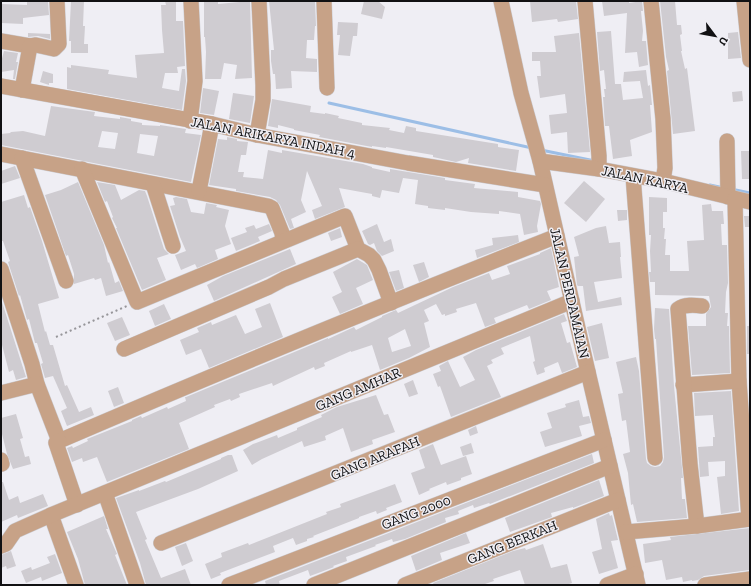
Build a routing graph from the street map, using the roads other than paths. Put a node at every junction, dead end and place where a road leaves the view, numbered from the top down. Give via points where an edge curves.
1 (57, 1) edge
2 (191, 1) edge
3 (259, 1) edge
4 (324, 1) edge
5 (501, 1) edge
6 (585, 1) edge
7 (650, 1) edge
8 (744, 1) edge
9 (1, 41) edge
10 (30, 46) junction
11 (750, 60) edge
12 (1, 86) edge
13 (327, 88) dead end
14 (22, 90) junction
15 (190, 121) junction
16 (212, 124) junction
17 (257, 135) junction
18 (727, 141) dead end
19 (1, 154) edge
20 (22, 158) junction
21 (541, 158) junction
22 (599, 163) junction
23 (82, 169) junction
24 (664, 175) junction
25 (633, 176) junction
26 (153, 184) junction
27 (545, 185) junction
28 (199, 192) junction
29 (731, 198) junction
30 (750, 202) edge
31 (558, 236) junction
32 (283, 241) junction
33 (173, 246) dead end
34 (358, 249) junction
35 (1, 269) edge
36 (66, 281) dead end
37 (572, 301) junction
38 (391, 303) junction
39 (702, 306) dead end
40 (124, 349) dead end
41 (588, 372) junction
42 (739, 381) junction
43 (37, 384) junction
44 (683, 384) junction
45 (1, 394) edge
46 (604, 440) junction
47 (59, 441) junction
48 (655, 458) dead end
49 (610, 466) junction
50 (105, 493) junction
51 (618, 500) junction
52 (77, 505) junction
53 (51, 515) junction
54 (749, 519) edge
55 (697, 526) junction
56 (626, 532) junction
57 (161, 543) dead end
58 (1, 546) edge
59 (750, 579) edge
60 (637, 580) edge
61 (73, 584) edge
62 (137, 585) edge
63 (229, 585) edge
64 (314, 585) edge
65 (405, 585) edge
66 (607, 585) edge
67 (705, 585) edge

1 - 10 street via 59,44 54,49
2 - 15 street via 196,81
3 - 17 street via 263,100
4 - 13 street
5 - 21 street, JALAN PERDAMAIAN via 513,58
6 - 22 street
7 - 24 street via 663,119
8 - 11 street
9 - 10 street
10 - 14 street
12 - 14 street, JALAN ARIKARYA INDAH 4
14 - 15 street, JALAN ARIKARYA INDAH 4
15 - 16 street, JALAN ARIKARYA INDAH 4
16 - 17 street, JALAN ARIKARYA INDAH 4
16 - 28 street
17 - 27 street, JALAN ARIKARYA INDAH 4
18 - 29 street
19 - 20 street
20 - 23 street
20 - 36 street
21 - 22 street, JALAN KARYA
21 - 27 street, JALAN PERDAMAIAN
22 - 25 street, JALAN KARYA
23 - 26 street
23 - 32 street via 137,302
24 - 25 street, JALAN KARYA
24 - 29 street, JALAN KARYA
25 - 48 street
26 - 28 street
26 - 33 street
27 - 31 street, JALAN PERDAMAIAN
28 - 32 street via 270,207
29 - 30 street, JALAN KARYA
29 - 42 street
31 - 37 street, JALAN PERDAMAIAN
31 - 38 street
32 - 34 street via 344,216
34 - 38 street via 374,260
34 - 40 street
35 - 43 street
37 - 41 street, JALAN PERDAMAIAN
37 - 50 street, GANG AMHAR
38 - 47 street
39 - 44 street via 684,306 678,309
41 - 46 street, JALAN PERDAMAIAN
41 - 57 street, GANG ARAFAH
42 - 44 street
42 - 54 street
43 - 45 street
43 - 47 street
44 - 55 street
46 - 49 street, JALAN PERDAMAIAN
46 - 63 street, GANG 2000
47 - 52 street via 56,443
49 - 51 street, JALAN PERDAMAIAN
49 - 64 street
50 - 52 street, GANG AMHAR
50 - 62 street
51 - 56 street, JALAN PERDAMAIAN
51 - 65 street, GANG BERKAH
52 - 53 street, GANG AMHAR
53 - 58 street, GANG AMHAR via 15,531 6,544
53 - 61 street
54 - 55 street
55 - 56 street
56 - 60 street, JALAN PERDAMAIAN
59 - 67 street
60 - 66 street

